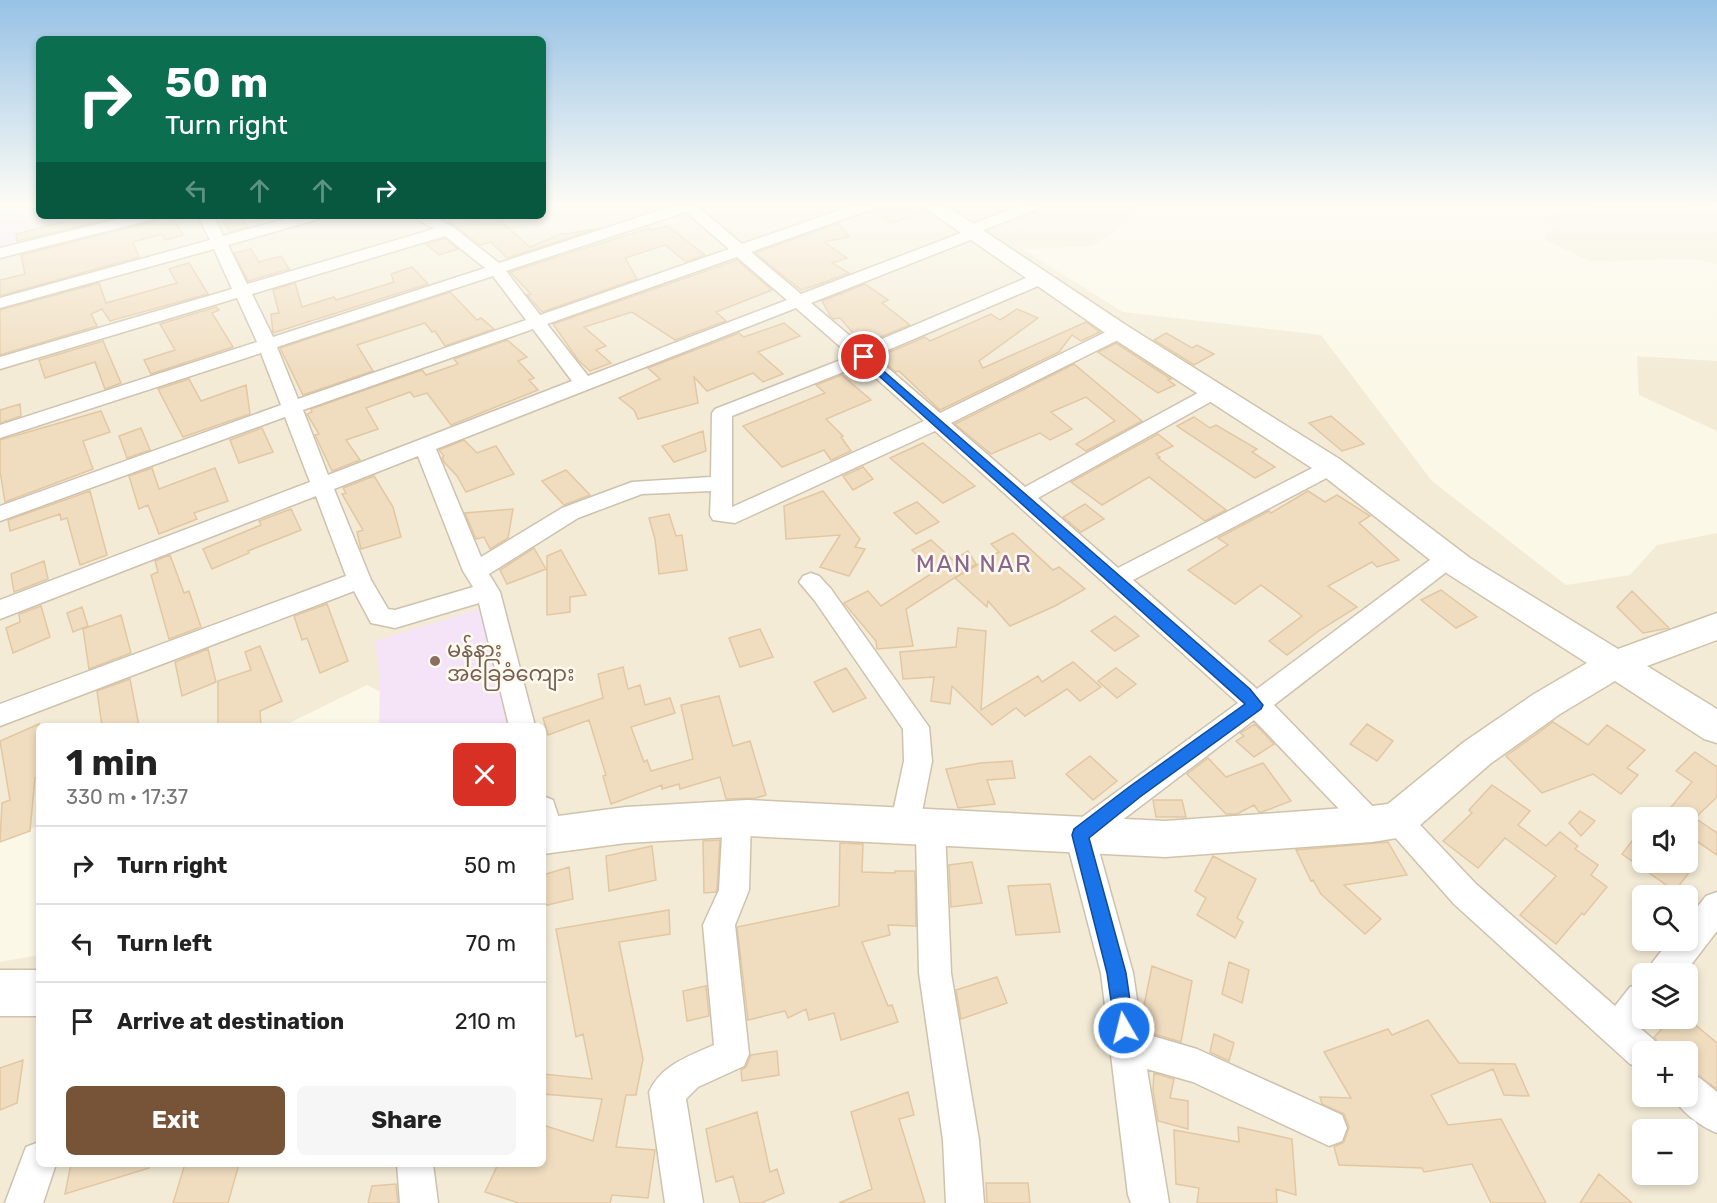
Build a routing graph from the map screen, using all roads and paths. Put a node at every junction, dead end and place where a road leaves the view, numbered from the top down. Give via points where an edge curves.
1 (160, 259) edge
2 (227, 259) edge
3 (350, 259) edge
4 (484, 259) edge
5 (526, 259) edge
6 (713, 259) edge
7 (748, 259) edge
8 (903, 259) edge
9 (1010, 259) edge
10 (496, 269) junction
11 (1039, 279) junction
12 (243, 291) junction
13 (797, 302) junction
14 (0, 303) edge
15 (538, 323) junction
16 (1120, 332) junction
17 (267, 344) junction
18 (862, 356) junction
19 (0, 363) edge
20 (585, 385) junction
21 (1214, 392) junction
22 (291, 408) junction
23 (938, 422) junction
24 (0, 432) edge
25 (425, 447) junction
26 (1331, 467) junction
27 (722, 483) junction
28 (323, 487) junction
29 (1022, 498) junction
30 (0, 514) edge
31 (1450, 557) junction
32 (475, 571) junction
33 (1116, 579) junction
34 (359, 580) junction
35 (811, 582) dead end
36 (488, 592) junction
37 (0, 610) edge
38 (1717, 626) edge
39 (1615, 664) junction
40 (1255, 705) junction
41 (0, 715) edge
42 (521, 723) edge
43 (1717, 728) edge
44 (737, 818) junction
45 (1384, 822) junction
46 (546, 826) edge
47 (917, 826) junction
48 (1080, 835) junction
49 (1717, 907) edge
50 (1672, 963) edge
51 (0, 993) edge
52 (36, 993) edge
53 (1632, 1011) edge
54 (1617, 1030) junction
55 (1632, 1043) edge
56 (1127, 1046) junction
57 (1698, 1099) edge
58 (1717, 1115) edge
59 (1329, 1128) dead end
60 (37, 1167) edge
61 (415, 1167) edge
62 (24, 1203) edge
63 (419, 1203) edge
64 (684, 1203) edge
65 (965, 1203) edge
66 (1150, 1203) edge

1 - 14 street
2 - 12 street
3 - 12 street
4 - 10 street
5 - 10 street
6 - 15 street
7 - 13 street
8 - 13 street
9 - 11 street
10 - 15 street
10 - 17 street
11 - 16 street
11 - 18 street
12 - 17 street
12 - 19 street
13 - 18 street
13 - 20 street
15 - 20 street
15 - 22 street
16 - 21 street
16 - 23 street
17 - 22 street
17 - 24 street
18 - 23 street
18 - 27 street via 722,413
20 - 25 street
21 - 26 street
21 - 29 street
22 - 28 street
22 - 30 street
23 - 27 street via 735,516 721,515
23 - 29 street
25 - 28 street
25 - 32 street
26 - 31 street
26 - 33 street
27 - 32 street via 640,487 570,513
28 - 34 street
28 - 37 street
29 - 33 street
31 - 39 street
31 - 40 street
32 - 36 street
33 - 40 street
34 - 36 street via 380,617 385,619
34 - 41 street
35 - 47 street via 916,727
36 - 42 street
38 - 39 street
39 - 43 street
39 - 45 street via 1547,704
40 - 45 street
40 - 48 street
44 - 46 street
44 - 47 street
44 - 64 street via 734,890 718,925 732,1053 686,1075 667,1092
45 - 48 street via 1165,839
45 - 54 street
47 - 48 street
47 - 65 street via 961,1140
48 - 56 street via 1117,973
49 - 50 street
51 - 52 street
53 - 54 street
54 - 55 street
56 - 59 street via 1197,1066
56 - 66 street
57 - 58 street
60 - 62 street
61 - 63 street

